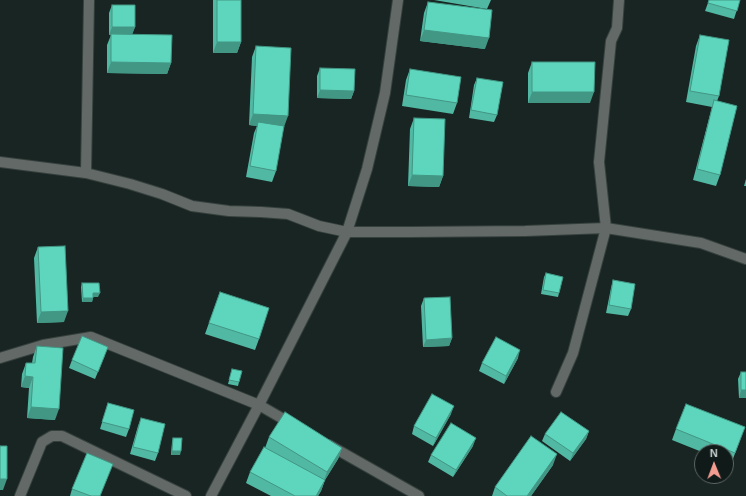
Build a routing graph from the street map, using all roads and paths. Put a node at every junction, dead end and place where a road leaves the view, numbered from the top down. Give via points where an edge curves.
1 (89, 0) edge
2 (398, 0) edge
3 (619, 0) edge
4 (0, 162) edge
5 (86, 173) junction
6 (606, 228) junction
7 (347, 232) junction
8 (746, 259) edge
9 (0, 358) edge
10 (556, 392) dead end
11 (259, 405) junction
12 (301, 429) edge
13 (322, 441) edge
14 (20, 496) edge
15 (186, 496) edge
16 (211, 496) edge
17 (419, 496) edge

1 - 5 street
2 - 7 street via 385,93 367,169
3 - 6 street via 599,162
4 - 5 street
5 - 7 street via 130,184 192,206 288,214 319,226
6 - 7 street
6 - 8 street via 701,244
6 - 10 street via 573,353
7 - 11 street
9 - 11 street via 43,345 90,337
11 - 12 street
11 - 16 street
13 - 17 street
14 - 15 street via 42,442 52,436 62,436

